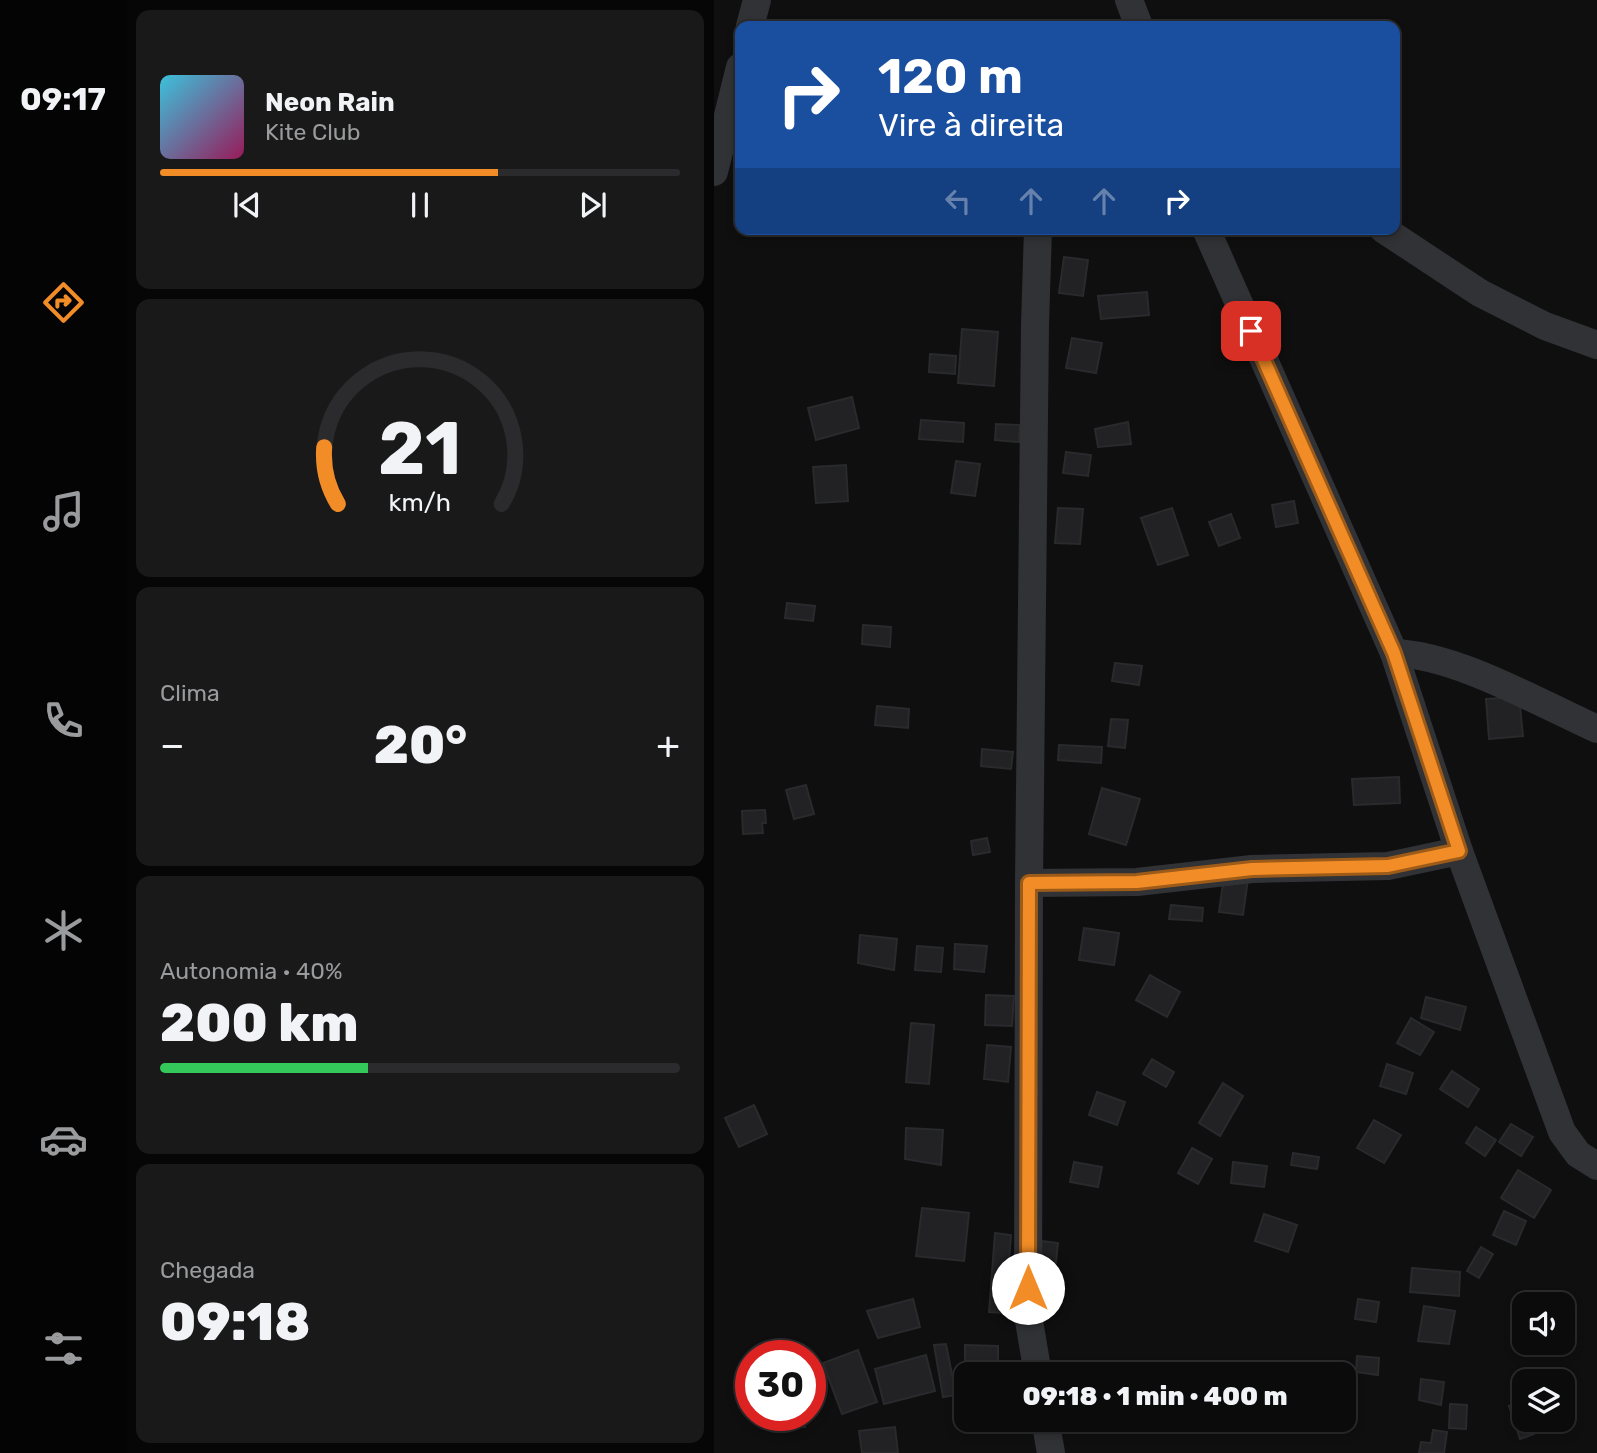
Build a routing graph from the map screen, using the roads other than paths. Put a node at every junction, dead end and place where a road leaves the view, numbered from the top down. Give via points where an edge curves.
1 (757, 0) edge
2 (1129, 0) edge
3 (751, 21) edge
4 (1137, 21) edge
5 (735, 87) edge
6 (728, 114) edge
7 (714, 172) edge
8 (1038, 235) edge
9 (1209, 235) edge
10 (1392, 235) edge
11 (1597, 345) edge
12 (1394, 653) junction
13 (1597, 729) edge
14 (1459, 851) junction
15 (1029, 883) junction
16 (1597, 1166) edge
17 (1036, 1362) edge
18 (1047, 1432) edge
19 (1051, 1453) edge

1 - 3 street
2 - 4 street
5 - 6 street
6 - 7 street
8 - 15 street
9 - 12 street
10 - 11 street via 1480,293 1545,326
12 - 13 street via 1413,653 1461,667
12 - 14 street
14 - 15 street via 1388,866 1252,869 1137,882
14 - 16 street via 1562,1132 1578,1154
15 - 17 street via 1028,1315
18 - 19 street

